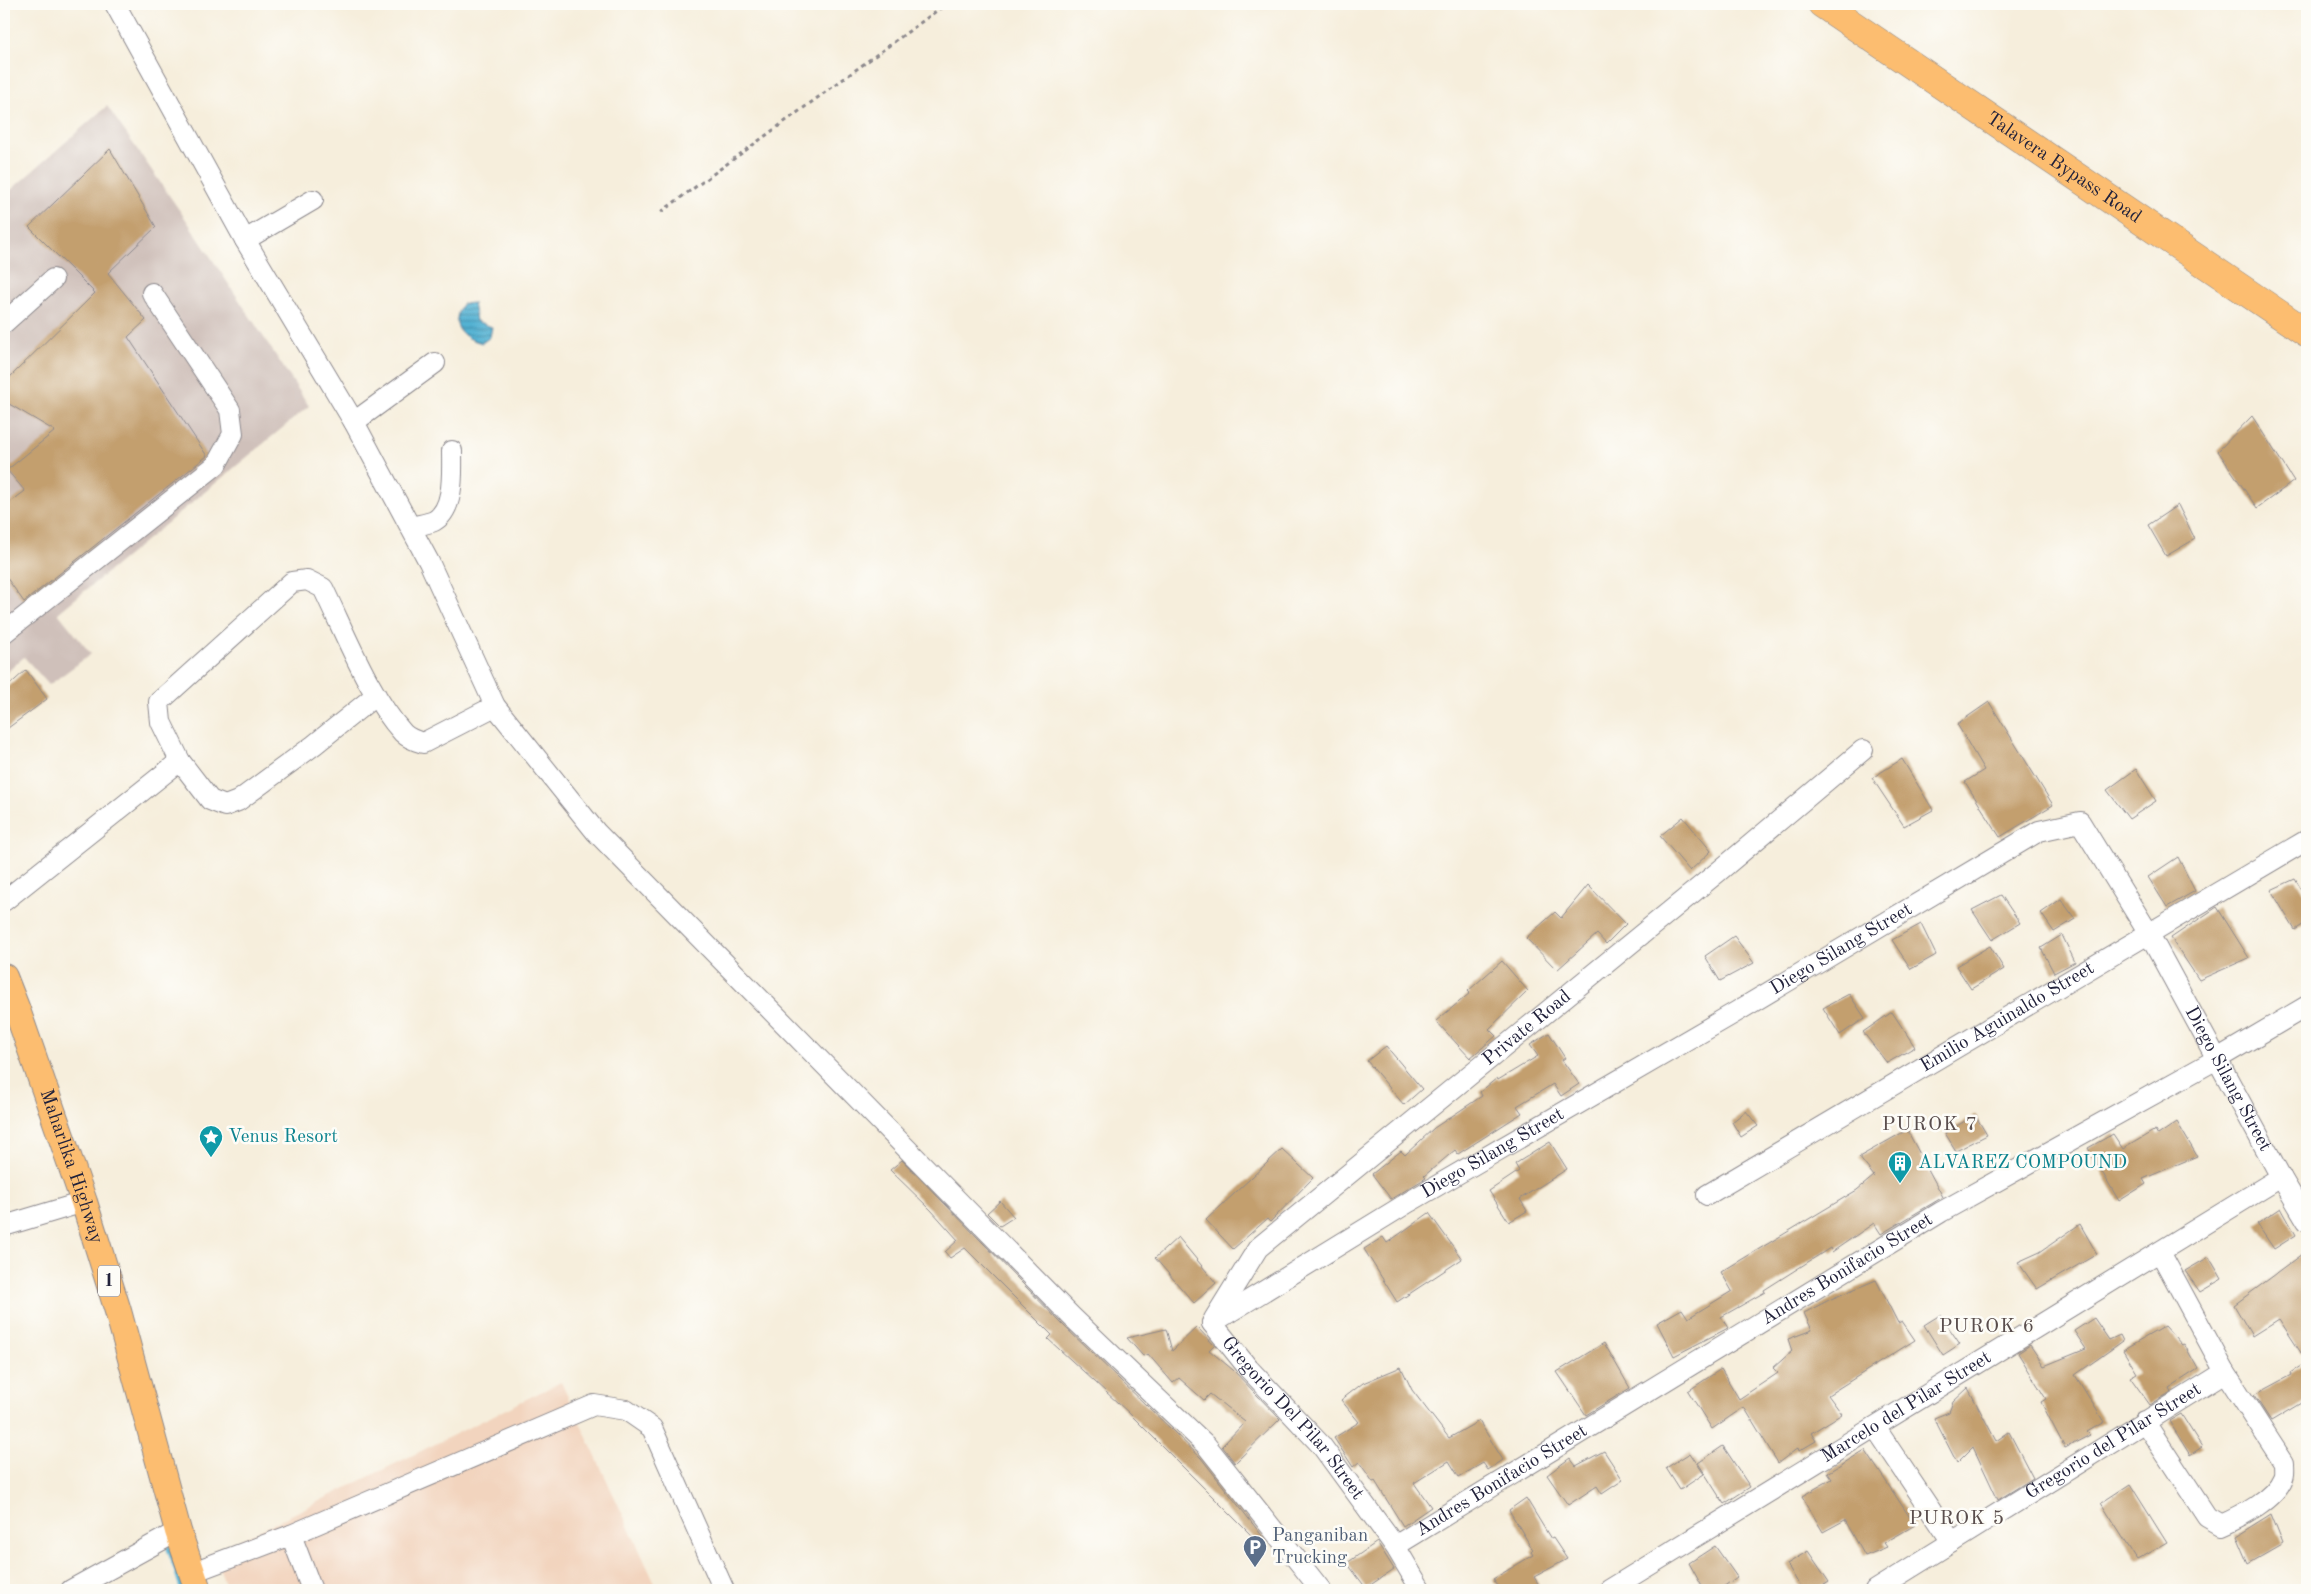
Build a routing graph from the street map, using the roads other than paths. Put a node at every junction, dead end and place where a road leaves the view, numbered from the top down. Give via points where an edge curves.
1 (115, 4) edge
2 (1822, 4) edge
3 (313, 200) dead end
4 (246, 240) junction
5 (53, 279) dead end
6 (152, 293) dead end
7 (4, 323) edge
8 (2307, 333) edge
9 (435, 363) dead end
10 (354, 422) junction
11 (452, 451) dead end
12 (411, 527) junction
13 (4, 633) edge
14 (376, 695) junction
15 (495, 706) junction
16 (1863, 750) dead end
17 (180, 760) junction
18 (2307, 840) edge
19 (4, 901) edge
20 (2149, 934) junction
21 (4, 977) edge
22 (2307, 1006) edge
23 (10, 1013) edge
24 (2217, 1059) junction
25 (2281, 1177) junction
26 (1707, 1195) dead end
27 (84, 1202) junction
28 (2306, 1217) edge
29 (4, 1226) edge
30 (2160, 1252) junction
31 (1212, 1323) junction
32 (2225, 1372) junction
33 (2144, 1420) junction
34 (1875, 1428) junction
35 (178, 1531) junction
36 (291, 1535) junction
37 (1952, 1542) junction
38 (1395, 1546) junction
39 (196, 1581) edge
40 (71, 1590) edge
41 (312, 1590) edge
42 (724, 1590) edge
43 (1321, 1590) edge
44 (1422, 1590) edge
45 (1609, 1590) edge
46 (1875, 1590) edge

1 - 4 street
2 - 8 highway, Talavera Bypass Road
3 - 4 street
4 - 10 street
5 - 7 street
6 - 13 street via 230,410 233,434 216,465
9 - 10 street
10 - 12 street
11 - 12 street via 452,475 444,512 434,521
12 - 15 street
14 - 15 street via 404,733 423,744
14 - 17 street via 246,795 225,806 210,800
14 - 17 street via 323,588 307,580 292,582 159,702 161,722
15 - 43 street via 596,832 1072,1317 1206,1445
16 - 31 street, Private Road via 1258,1248
17 - 19 street
18 - 20 street, Emilio Aguinaldo Street
20 - 24 street, Diego Silang Street
20 - 26 street, Emilio Aguinaldo Street
20 - 31 street, Diego Silang Street via 2080,822 2039,831 1409,1202
21 - 23 main road, Maharlika Highway / 1
22 - 24 street, Andres Bonifacio Street
23 - 27 main road, Maharlika Highway / 1
24 - 25 street, Diego Silang Street
24 - 38 street, Andres Bonifacio Street via 1942,1212
25 - 28 street, Diego Silang Street
25 - 30 street, Marcelo del Pilar Street
27 - 29 street
27 - 35 main road, Maharlika Highway / 1 via 118,1311
30 - 32 street
30 - 34 street, Marcelo del Pilar Street
31 - 38 street, Gregorio Del Pilar Street via 1249,1369 1321,1445
32 - 33 street, Gregorio del Pilar Street
32 - 33 street via 2284,1463 2284,1477 2278,1488 2242,1516 2221,1525 2207,1517
33 - 37 street, Gregorio del Pilar Street
34 - 37 street
34 - 45 street, Marcelo del Pilar Street
35 - 39 main road, Maharlika Highway / 1
35 - 40 street
36 - 39 street
36 - 41 street
36 - 42 street via 594,1405 626,1410 652,1428
37 - 46 street, Gregorio del Pilar Street
38 - 44 street, Gregorio Del Pilar Street

